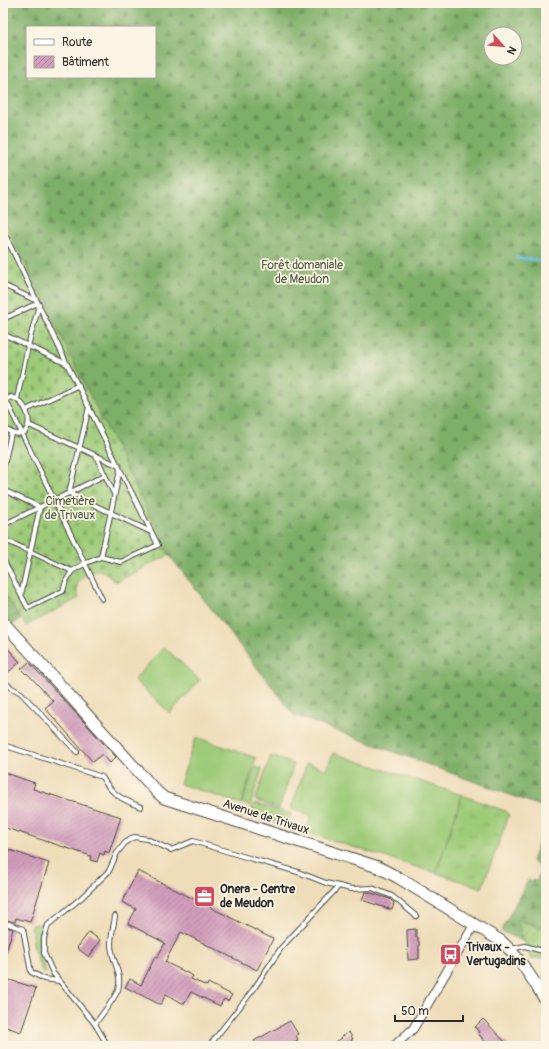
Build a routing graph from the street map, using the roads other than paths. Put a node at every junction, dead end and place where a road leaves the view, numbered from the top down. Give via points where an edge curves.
1 (3, 231) edge
2 (7, 239) junction
3 (3, 256) edge
4 (3, 285) edge
5 (38, 303) junction
6 (3, 319) edge
7 (3, 334) edge
8 (28, 346) junction
9 (67, 364) junction
10 (79, 385) junction
11 (3, 394) edge
12 (17, 399) junction
13 (4, 400) edge
14 (89, 407) junction
15 (26, 410) junction
16 (29, 425) junction
17 (3, 426) edge
18 (11, 433) junction
19 (22, 433) junction
20 (79, 448) junction
21 (96, 456) junction
22 (120, 468) junction
23 (3, 470) edge
24 (105, 475) junction
25 (3, 490) edge
26 (69, 493) junction
27 (115, 494) junction
28 (55, 500) junction
29 (40, 507) junction
30 (110, 512) junction
31 (3, 525) edge
32 (151, 532) junction
33 (3, 539) edge
34 (31, 552) junction
35 (101, 556) junction
36 (3, 559) edge
37 (86, 563) junction
38 (72, 572) junction
39 (21, 595) junction
40 (102, 598) dead end
41 (3, 622) edge
42 (3, 681) edge
43 (3, 744) edge
44 (77, 752) dead end
45 (141, 807) dead end
46 (339, 886) junction
47 (115, 916) dead end
48 (416, 916) dead end
49 (3, 922) edge
50 (474, 925) junction
51 (511, 950) junction
52 (546, 952) edge
53 (59, 981) junction
54 (546, 1001) edge
55 (95, 1024) junction
56 (108, 1046) edge
57 (209, 1046) edge
58 (394, 1046) edge

1 - 2 lane
2 - 3 lane
2 - 5 lane
4 - 5 lane
5 - 6 lane
5 - 8 lane
5 - 9 lane
7 - 8 lane
8 - 9 lane
8 - 12 lane
9 - 10 lane
10 - 14 lane
10 - 15 lane
11 - 13 lane
12 - 13 lane
12 - 15 lane
13 - 19 lane
14 - 20 lane
14 - 22 lane
15 - 16 lane
16 - 19 lane via 26,432
16 - 20 lane
17 - 18 lane
18 - 19 lane
18 - 23 lane
19 - 28 lane
20 - 21 lane
20 - 26 lane
21 - 22 lane
21 - 24 lane
22 - 27 lane
22 - 32 lane
24 - 26 lane
24 - 27 lane
25 - 29 lane
26 - 28 lane
26 - 30 lane
27 - 30 lane
28 - 29 lane
28 - 37 lane
29 - 31 lane
29 - 34 lane
30 - 32 lane
30 - 35 lane
32 - 35 lane via 158,545 121,562
33 - 34 lane
34 - 38 lane
34 - 39 lane
35 - 37 lane
36 - 39 lane
37 - 38 lane
37 - 40 lane
38 - 39 lane via 63,591 28,608
41 - 50 main road, Avenue de Trivaux via 164,798 378,867
42 - 44 lane via 21,693
43 - 45 lane via 102,777 108,788
46 - 48 lane via 352,889 372,888 392,896
46 - 53 lane via 193,840 171,850 147,839 134,837 117,853 109,871 48,925 44,938 44,953
46 - 57 lane via 281,948 253,990
47 - 55 lane via 111,944 119,972 119,986
49 - 53 lane via 23,929 32,972 44,979
50 - 51 main road, Avenue de Trivaux
50 - 58 street via 413,1029
51 - 52 lane via 525,946
51 - 54 main road, Avenue de Trivaux via 528,971
53 - 55 lane
55 - 56 lane

